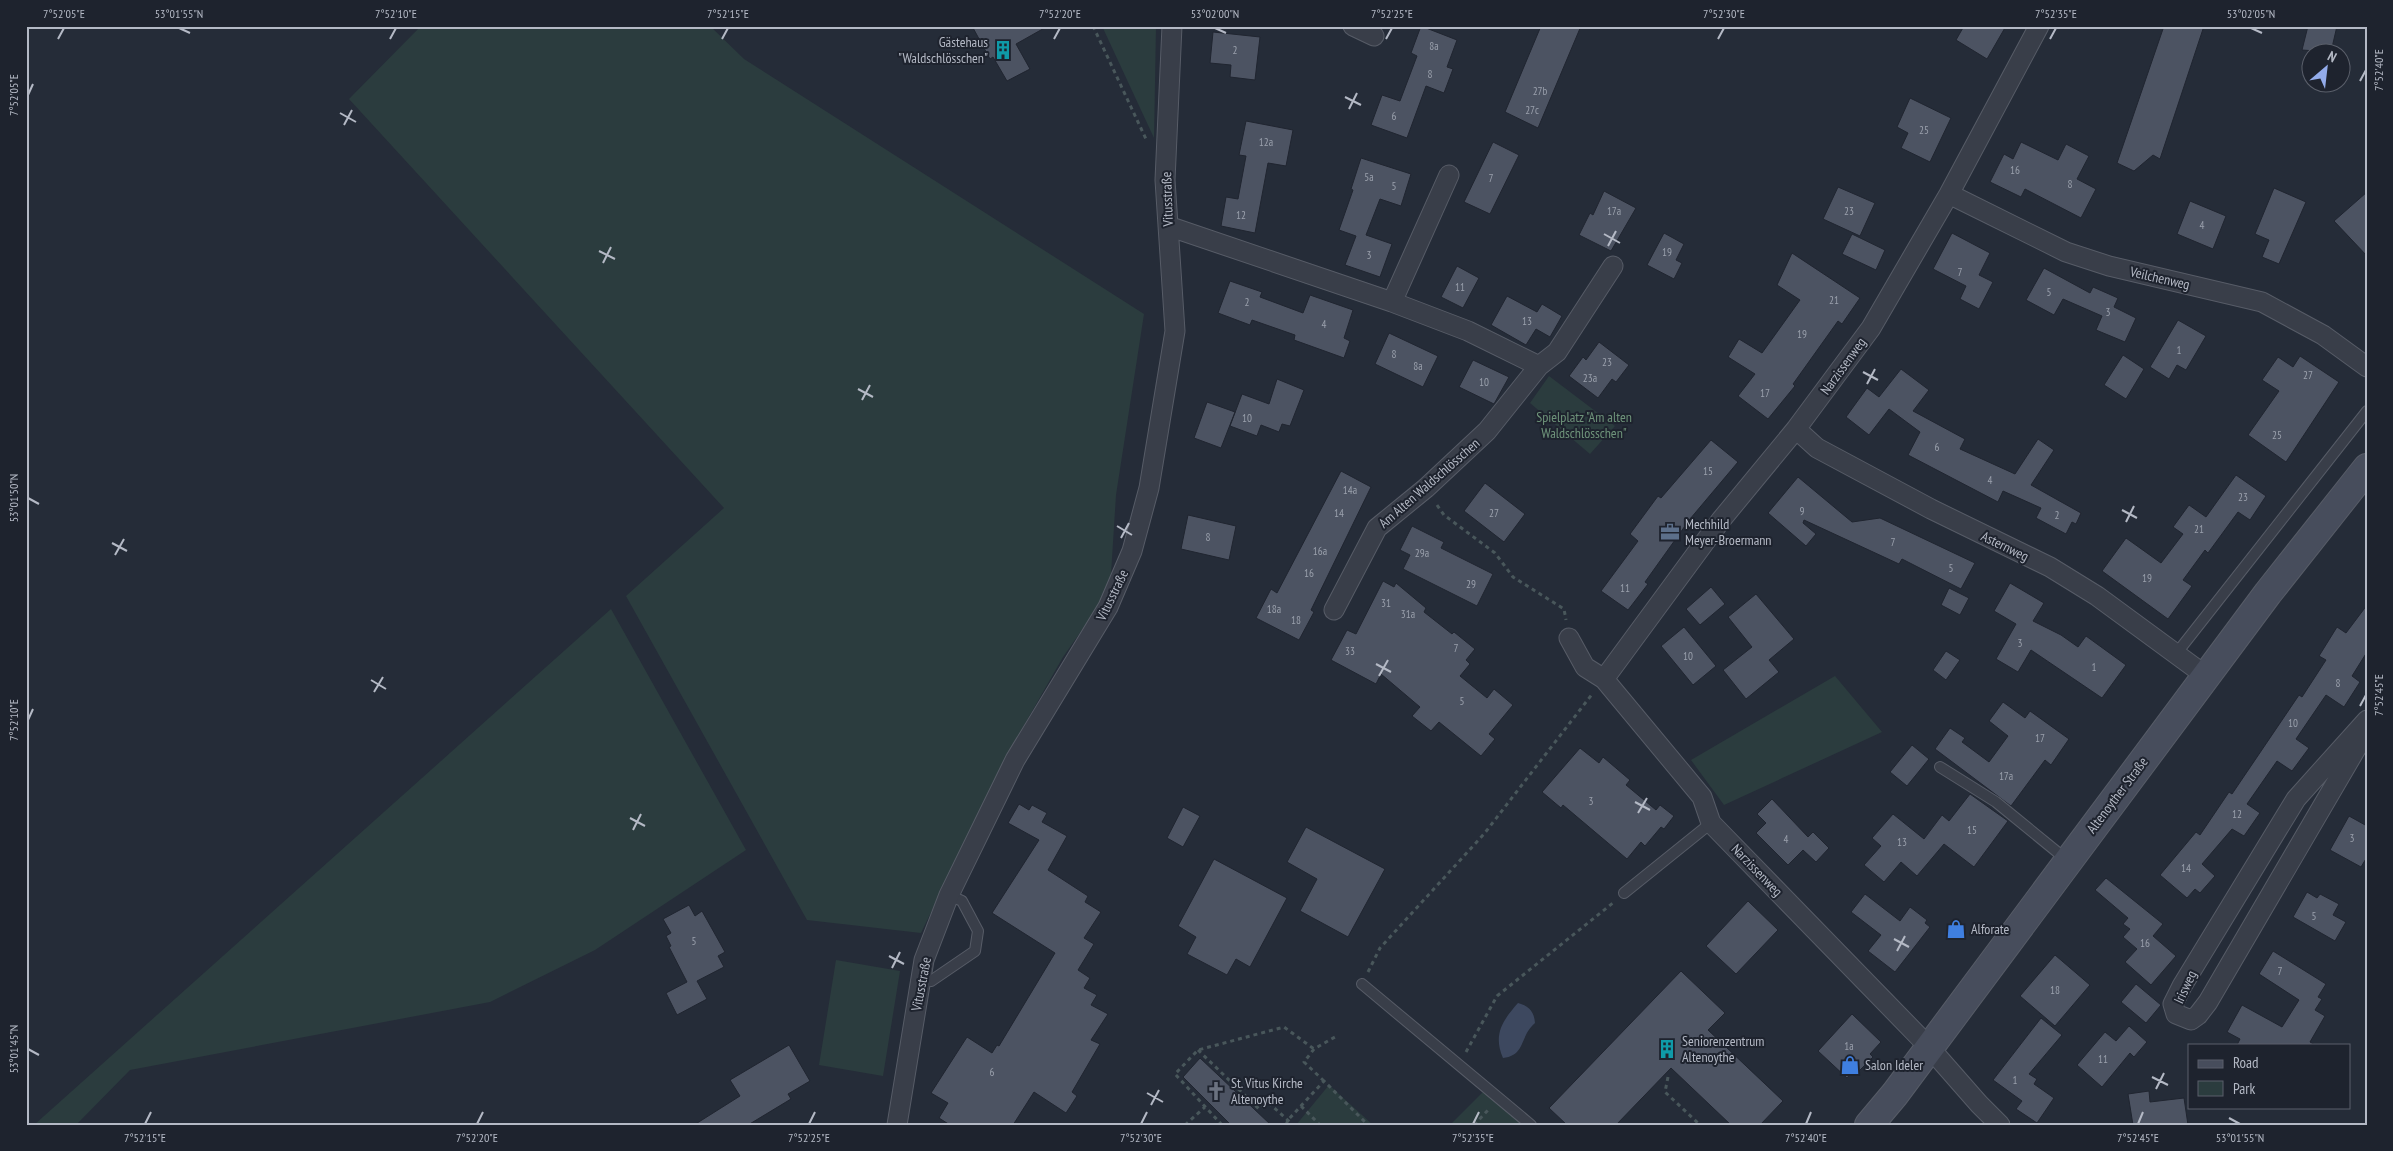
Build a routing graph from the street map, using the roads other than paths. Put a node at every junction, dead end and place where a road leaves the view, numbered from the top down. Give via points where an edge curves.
1 (1172, 26) edge
2 (1353, 26) edge
3 (2039, 26) edge
4 (1374, 36) dead end
5 (1449, 175) dead end
6 (1949, 194) junction
7 (1168, 226) junction
8 (1612, 266) dead end
9 (1392, 302) junction
10 (1539, 366) junction
11 (2367, 367) edge
12 (2367, 411) edge
13 (1796, 429) junction
14 (2367, 468) edge
15 (1334, 610) dead end
16 (1569, 638) road end
17 (2176, 654) junction
18 (2206, 676) junction
19 (1604, 679) junction
20 (2367, 720) edge
21 (2367, 730) edge
22 (1940, 767) dead end
23 (1711, 823) junction
24 (2067, 860) junction
25 (1624, 893) road end
26 (949, 895) junction
27 (920, 982) junction
28 (1362, 984) road end
29 (1929, 1047) junction
30 (897, 1125) edge
31 (1531, 1125) edge
32 (1869, 1125) edge
33 (2000, 1125) edge

1 - 7 street, Vitusstraße via 1165,180
2 - 4 street
3 - 6 street, Narzissenweg
5 - 9 street
6 - 11 street, Veilchenweg via 2066,252 2109,266 2262,302 2323,334
6 - 13 street, Narzissenweg via 1871,328
7 - 9 street
7 - 26 street, Vitusstraße via 1175,331 1149,488 1132,551 1108,607 1015,760
8 - 10 street, Am Alten Waldschlösschen via 1557,352
9 - 10 street via 1468,331
10 - 15 street, Am Alten Waldschlösschen via 1487,432 1377,528
12 - 17 lane
13 - 17 street, Asternweg via 1817,448 2050,567 2097,596
13 - 19 street, Narzissenweg via 1721,520
14 - 18 main road, Altenoyther Straße
16 - 19 street, Narzissenweg via 1585,666
17 - 18 street, Asternweg
18 - 24 main road, Altenoyther Straße
19 - 23 street, Narzissenweg via 1702,796
20 - 21 street, Irisweg via 2296,799 2182,986 2173,1004 2176,1014 2191,1020 2208,1002
22 - 24 lane via 1996,802
23 - 25 lane
23 - 29 street, Narzissenweg
24 - 29 main road, Altenoyther Straße
26 - 27 street, Vitusstraße via 924,960
26 - 27 lane via 962,900 978,931 975,951 931,981
27 - 30 street, Vitusstraße
28 - 31 lane
29 - 32 main road, Altenoyther Straße
29 - 33 street, Narzissenweg

